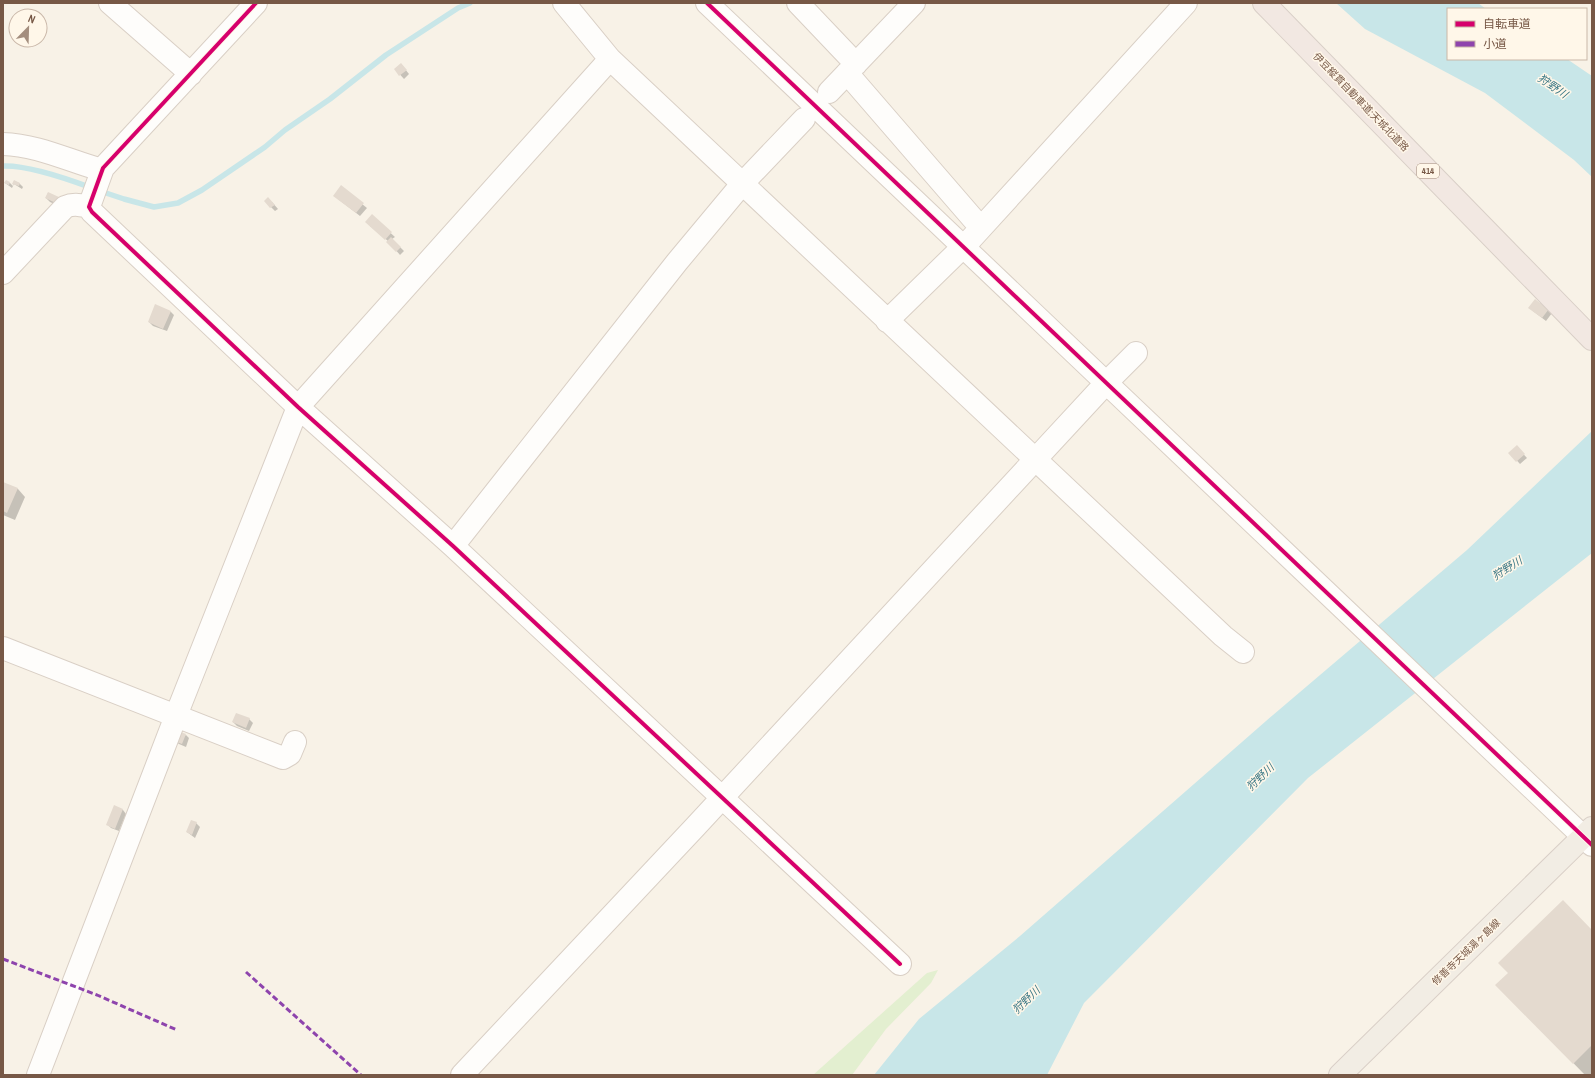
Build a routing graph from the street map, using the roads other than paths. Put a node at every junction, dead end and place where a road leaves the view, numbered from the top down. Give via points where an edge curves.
1 (110, 3) edge
2 (256, 3) edge
3 (564, 3) edge
4 (707, 3) edge
5 (798, 3) edge
6 (914, 3) edge
7 (1186, 3) edge
8 (1264, 3) edge
9 (610, 59) junction
10 (852, 69) junction
11 (191, 74) junction
12 (829, 92) dead end
13 (804, 119) dead end
14 (3, 144) edge
15 (102, 172) junction
16 (742, 184) junction
17 (89, 205) junction
18 (981, 228) junction
19 (963, 246) junction
20 (3, 273) edge
21 (887, 321) junction
22 (1592, 339) edge
23 (1136, 353) dead end
24 (1110, 379) junction
25 (298, 407) junction
26 (1036, 461) junction
27 (453, 546) junction
28 (3, 648) edge
29 (1243, 652) dead end
30 (176, 715) junction
31 (295, 742) dead end
32 (722, 797) junction
33 (1589, 836) edge
34 (900, 964) dead end
35 (38, 1075) edge
36 (462, 1075) edge
37 (1340, 1075) edge

1 - 11 street
2 - 11 street
3 - 9 street
4 - 19 street
5 - 10 street
6 - 10 street
7 - 18 street
8 - 22 highway, 伊豆縦貫自動車道;天城北道路 / 414
9 - 16 street
9 - 25 street
10 - 12 street
10 - 18 street
11 - 15 street
13 - 16 street
14 - 15 street via 45,151
15 - 17 street
16 - 21 street
16 - 27 street via 677,262
17 - 20 street via 71,204 65,207
17 - 25 street via 92,212
18 - 19 street
19 - 21 street
19 - 24 street
21 - 26 street
23 - 24 street
24 - 26 street
24 - 33 street
25 - 27 street
25 - 30 street
26 - 29 street
26 - 32 street
27 - 32 street
28 - 30 street
30 - 31 street via 282,758 290,754
30 - 35 street
32 - 34 street
32 - 36 street
33 - 37 main road, 修善寺天城湯ヶ島線

